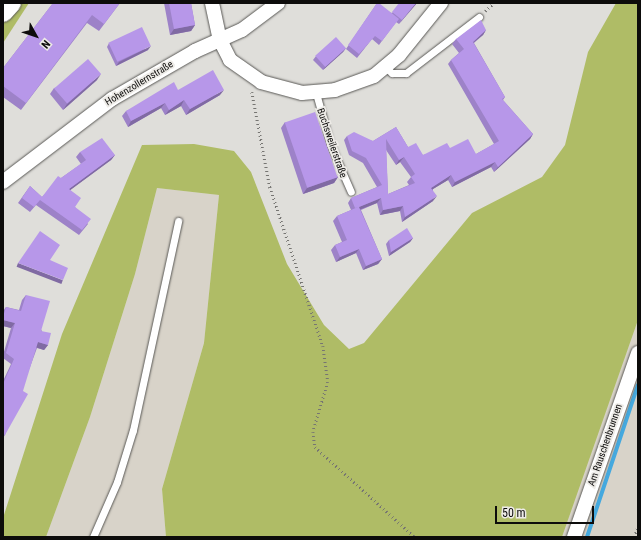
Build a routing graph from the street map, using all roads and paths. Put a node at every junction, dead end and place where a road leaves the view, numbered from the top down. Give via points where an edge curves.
1 (11, 3) edge
2 (212, 3) edge
3 (278, 3) edge
4 (441, 3) edge
5 (3, 12) edge
6 (479, 17) dead end
7 (220, 40) junction
8 (386, 68) junction
9 (250, 76) junction
10 (316, 93) junction
11 (6, 179) edge
12 (3, 192) edge
13 (351, 192) dead end
14 (178, 221) dead end
15 (638, 353) edge
16 (638, 526) edge
17 (93, 537) edge
18 (414, 537) edge
19 (574, 537) edge
20 (634, 537) edge

1 - 5 main road
2 - 7 street
3 - 7 street, Hohenzollernstraße via 242,30
4 - 8 street
6 - 8 lane via 406,73 392,73
7 - 9 street via 230,60
7 - 11 street, Hohenzollernstraße via 112,100
8 - 10 street via 360,83
9 - 10 street via 287,92
9 - 18 path via 270,187 323,346 328,382 313,432 315,447
10 - 13 lane, Buchsweilerstraße via 330,144
11 - 12 street, Hohenzollernstraße
14 - 17 lane via 133,430 117,482
15 - 19 street, Am Rauschenbrunnen
16 - 20 path

